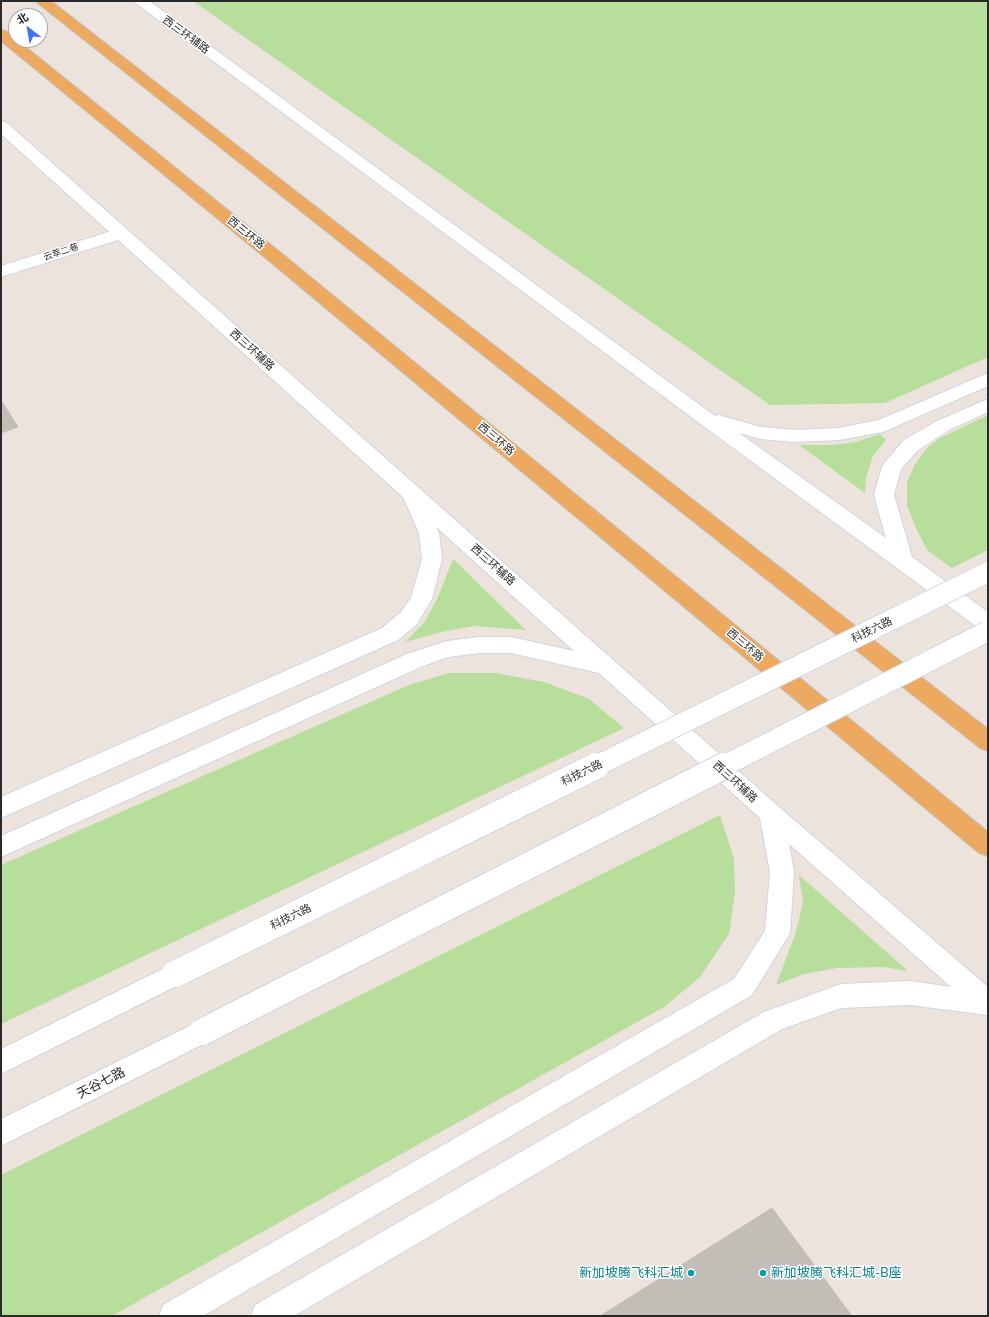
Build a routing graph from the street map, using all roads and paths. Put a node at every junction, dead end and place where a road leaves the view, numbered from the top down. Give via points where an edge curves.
1 (42, 1) edge
2 (140, 1) edge
3 (1, 34) edge
4 (1, 126) edge
5 (121, 233) junction
6 (1, 272) edge
7 (988, 379) edge
8 (988, 405) edge
9 (705, 418) junction
10 (410, 491) junction
11 (902, 560) junction
12 (988, 572) edge
13 (988, 623) edge
14 (988, 631) edge
15 (607, 667) junction
16 (988, 742) edge
17 (1, 808) edge
18 (771, 814) junction
19 (988, 846) edge
20 (1, 847) edge
21 (988, 1003) edge
22 (1, 1062) edge
23 (1, 1133) edge
24 (174, 1316) edge
25 (266, 1316) edge

1 - 16 highway
2 - 9 main road, 西三环辅路
3 - 19 highway, 西三环路
4 - 5 main road, 西三环辅路
5 - 6 main road, 云萃二巷
5 - 10 main road, 西三环辅路
7 - 9 main road via 883,426 839,434 794,436 761,433
8 - 11 main road via 944,425 911,445 892,467 884,494
9 - 11 main road, 西三环辅路
10 - 15 main road, 西三环辅路
10 - 17 main road via 428,533 432,559 421,599 409,618 390,634
11 - 13 main road, 西三环辅路
12 - 22 main road, 科技六路, bridge
14 - 23 main road, 天谷七路, bridge
15 - 18 main road, 西三环辅路
15 - 20 main road via 511,645 447,649 408,663
18 - 21 main road, 西三环辅路
18 - 24 main road via 782,872 777,933 743,987
21 - 25 main road via 910,993 841,996 773,1020

